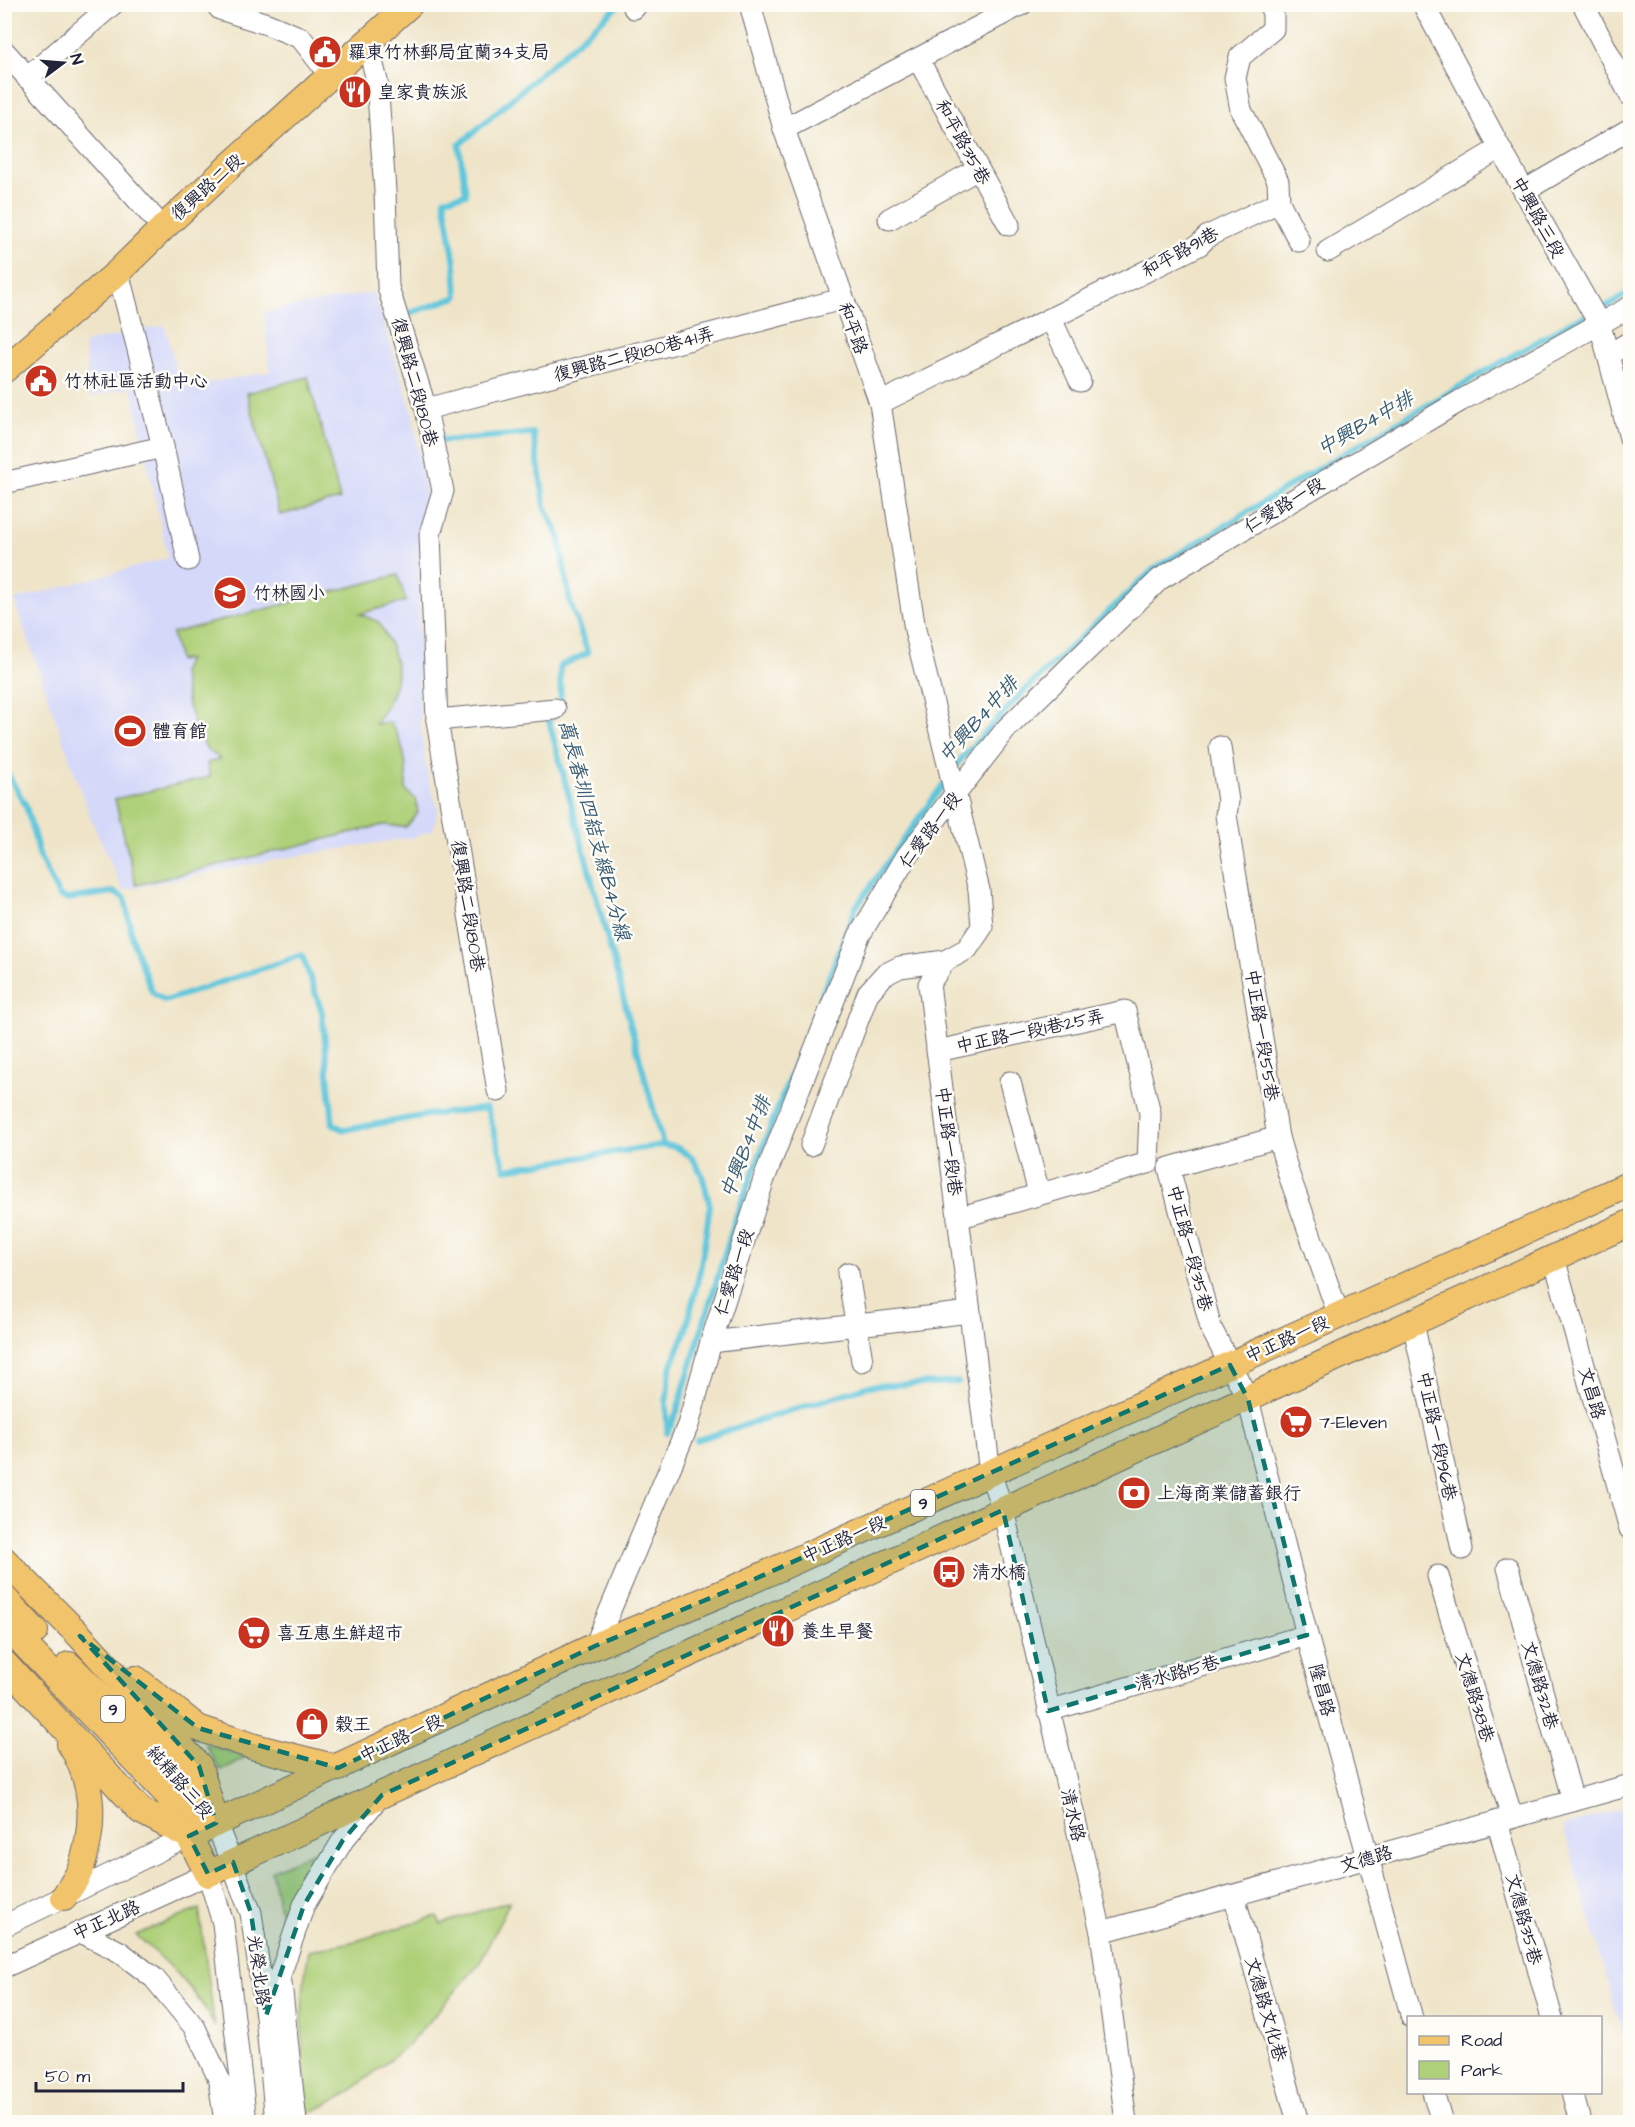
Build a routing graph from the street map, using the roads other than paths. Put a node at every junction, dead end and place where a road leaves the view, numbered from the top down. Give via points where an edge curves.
1 (113, 4) edge
2 (216, 4) edge
3 (410, 4) edge
4 (750, 4) edge
5 (1022, 4) edge
6 (1269, 4) edge
7 (1583, 4) edge
8 (1431, 7) edge
9 (991, 11) edge
10 (368, 45) junction
11 (4, 51) edge
12 (918, 59) junction
13 (331, 77) junction
14 (27, 78) junction
15 (1630, 95) edge
16 (784, 129) junction
17 (1630, 129) edge
18 (1500, 148) junction
19 (978, 170) junction
20 (1524, 191) junction
21 (1279, 202) junction
22 (889, 219) dead end
23 (1009, 225) dead end
24 (163, 228) junction
25 (1299, 241) dead end
26 (1328, 251) dead end
27 (118, 272) junction
28 (842, 299) junction
29 (1630, 307) edge
30 (1051, 319) junction
31 (1599, 324) junction
32 (1630, 342) edge
33 (1608, 355) junction
34 (4, 370) edge
35 (1080, 381) dead end
36 (880, 403) junction
37 (426, 409) junction
38 (1630, 438) edge
39 (163, 447) junction
40 (4, 483) edge
41 (188, 560) dead end
42 (555, 709) dead end
43 (437, 720) junction
44 (1220, 747) dead end
45 (957, 794) junction
46 (945, 961) junction
47 (937, 1051) junction
48 (1010, 1082) dead end
49 (498, 1091) dead end
50 (1278, 1137) junction
51 (811, 1145) dead end
52 (1630, 1184) edge
53 (1039, 1193) junction
54 (958, 1218) junction
55 (1630, 1223) edge
56 (1554, 1258) junction
57 (848, 1273) dead end
58 (970, 1312) junction
59 (1339, 1316) junction
60 (1413, 1323) junction
61 (856, 1325) junction
62 (711, 1342) junction
63 (862, 1361) dead end
64 (1230, 1365) junction
65 (1248, 1399) junction
66 (990, 1473) junction
67 (1003, 1510) junction
68 (1630, 1529) edge
69 (1462, 1549) dead end
70 (4, 1560) edge
71 (1508, 1568) dead end
72 (1438, 1576) dead end
73 (4, 1598) edge
74 (4, 1623) edge
75 (1306, 1635) junction
76 (80, 1636) junction
77 (595, 1646) junction
78 (4, 1663) edge
79 (50, 1711) junction
80 (1048, 1711) junction
81 (338, 1768) junction
82 (1630, 1785) edge
83 (381, 1794) junction
84 (1573, 1801) junction
85 (1504, 1819) junction
86 (216, 1823) junction
87 (189, 1836) junction
88 (1367, 1859) junction
89 (233, 1862) junction
90 (208, 1874) junction
91 (1234, 1896) junction
92 (64, 1897) junction
93 (4, 1926) edge
94 (81, 1932) junction
95 (1101, 1932) junction
96 (4, 1966) edge
97 (280, 1974) junction
98 (266, 2016) junction
99 (1411, 2016) edge
100 (1551, 2016) edge
101 (219, 2079) junction
102 (1434, 2094) edge
103 (1573, 2094) edge
104 (225, 2122) edge
105 (246, 2122) edge
106 (276, 2122) edge
107 (296, 2122) edge
108 (1126, 2122) edge
109 (1298, 2122) edge
110 (1442, 2122) edge
111 (1580, 2122) edge

1 - 14 street
2 - 13 street via 220,9 301,38
3 - 10 main road, 復興路二段
4 - 16 street, 和平路
5 - 9 street
6 - 21 street via 1273,29 1240,57 1235,78 1241,110 1278,181
7 - 15 street
8 - 18 street, 中興路三段
9 - 12 street
10 - 13 main road, 復興路二段
10 - 37 street, 復興路二段180巷 via 377,81 388,287
11 - 14 street
12 - 16 street
12 - 19 street, 和平路35巷
13 - 24 main road, 復興路二段
14 - 24 street
16 - 28 street, 和平路
17 - 20 street
18 - 20 street, 中興路三段
18 - 26 street
19 - 22 street
19 - 23 street, 和平路35巷
20 - 31 street, 中興路三段
21 - 25 street
21 - 30 street, 和平路91巷
24 - 27 main road, 復興路二段
27 - 34 main road, 復興路二段
27 - 39 street
28 - 36 street, 和平路
28 - 37 street, 復興路二段180巷41弄
29 - 31 street, 仁愛路一段
30 - 35 street
30 - 36 street, 和平路91巷
31 - 33 street, 中興路三段
31 - 45 street, 仁愛路一段 via 1460,401 1160,579 1007,728
32 - 33 street
33 - 38 street, 中興路三段
36 - 45 street, 和平路 via 915,630
37 - 43 street, 復興路二段180巷 via 443,491 430,534
39 - 40 street
39 - 41 street
42 - 43 street
43 - 49 street, 復興路二段180巷
44 - 50 street, 中正路一段55巷 via 1228,801 1226,815
45 - 46 street, 中正路一段1巷 via 979,890 982,927 967,949
45 - 62 street, 仁愛路一段 via 907,856 859,936 764,1179
46 - 47 street, 中正路一段1巷 via 929,984
46 - 51 street via 900,968 884,975 868,993
47 - 53 street, 中正路一段1巷25弄 via 1125,1011 1150,1113 1148,1163
47 - 54 street, 中正路一段1巷
48 - 53 street
50 - 59 street, 中正路一段55巷
50 - 64 street, 中正路一段35巷 via 1170,1168 1211,1328
52 - 59 main road, 中正路一段 / 9
53 - 54 street
54 - 58 street, 中正路一段1巷
55 - 56 main road, 中正路一段 / 9
56 - 60 main road, 中正路一段 / 9
56 - 68 street, 文昌路
57 - 61 street
58 - 61 street
58 - 66 street, 中正路一段1巷
59 - 64 main road, 中正路一段 / 9
60 - 65 main road, 中正路一段 / 9
60 - 69 street, 中正路一段196巷
61 - 62 street
61 - 63 street
62 - 77 street, 仁愛路一段 via 688,1425
64 - 65 street, 隆昌路
64 - 66 main road, 中正路一段 / 9
65 - 67 main road, 中正路一段 / 9
65 - 75 street, 隆昌路
66 - 67 street, 中正路一段1巷
66 - 77 main road, 中正路一段 / 9
67 - 80 street, 清水路
67 - 83 main road, 中正路一段 / 9
70 - 76 main road, 純精路三段
71 - 84 street, 文德路32巷
72 - 85 street, 文德路38巷
73 - 86 main road, 純精路三段 / 9 via 146,1742
74 - 87 main road, 純精路三段 / 9 via 168,1795
75 - 80 street, 清水路15巷
75 - 88 street, 隆昌路
76 - 81 main road via 198,1728
76 - 86 main road, 純精路三段 via 199,1766
77 - 81 main road, 中正路一段 / 9
78 - 79 main road, 純精路三段
79 - 87 main road, 純精路三段 via 141,1811
79 - 92 main road via 77,1755 88,1784 91,1819 82,1867
80 - 95 street, 清水路
81 - 86 main road, 中正路一段 / 9
82 - 84 street, 文德路
83 - 89 main road, 中正路一段 / 9
83 - 97 street via 343,1840 304,1905
84 - 85 street, 文德路
85 - 88 street, 文德路
85 - 100 street, 文德路35巷
86 - 87 main road, 中正路一段 / 9
86 - 89 street, 光榮北路
87 - 90 main road, 純精路三段 / 9
87 - 92 street, 中正北路
88 - 91 street, 文德路
88 - 99 street, 隆昌路
89 - 90 main road, 中正路一段 / 9
89 - 98 street, 光榮北路 via 250,1913
90 - 94 street, 中正北路
90 - 105 street, 光榮北路 via 223,1923
91 - 95 street, 文德路
91 - 109 street, 文德路文化巷
92 - 93 street, 中正北路
94 - 96 street, 中正北路
94 - 101 street via 120,1952 154,1978 195,2028
95 - 108 street, 清水路
97 - 98 street
97 - 107 street, 光榮北路
98 - 106 street, 光榮北路
101 - 104 street
101 - 105 street
102 - 110 street
103 - 111 street

